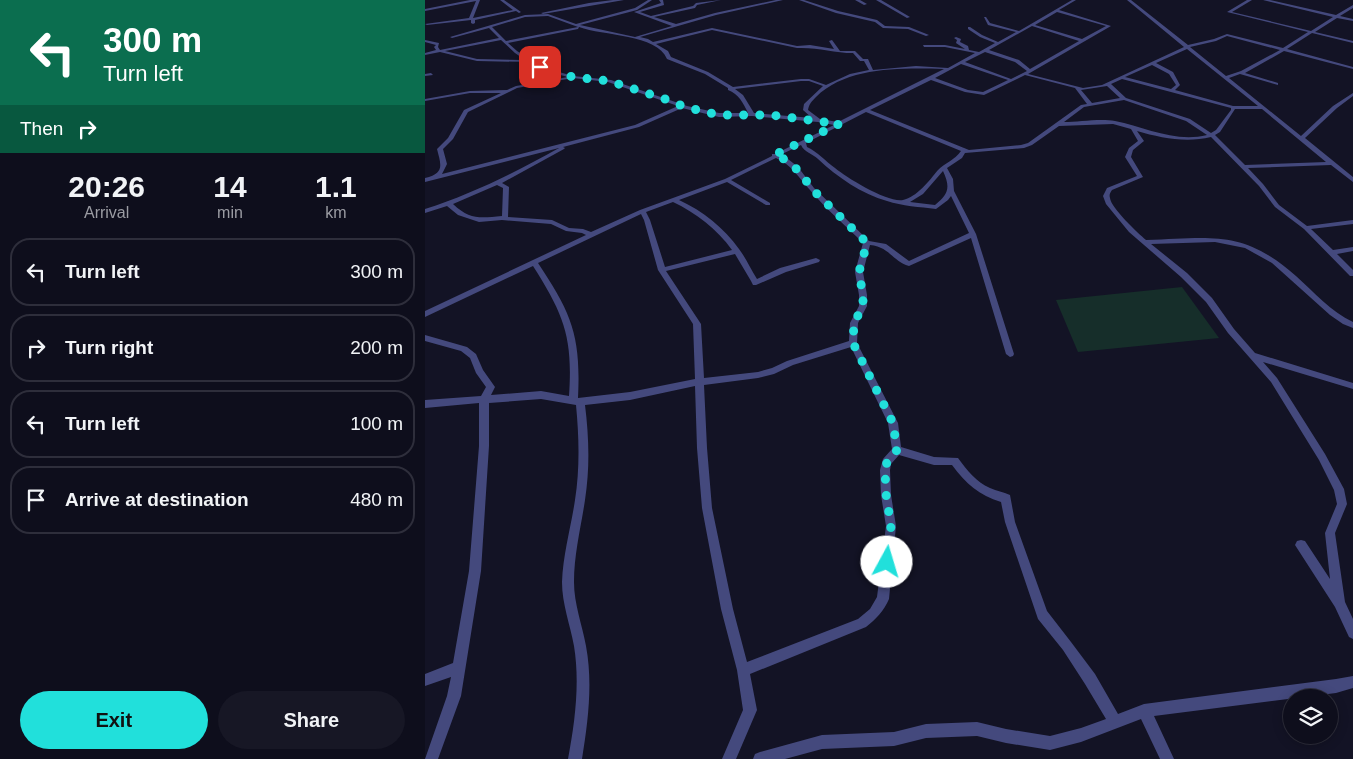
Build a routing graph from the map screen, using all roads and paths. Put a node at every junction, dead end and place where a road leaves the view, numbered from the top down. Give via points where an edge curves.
1 (475, 0) edge
2 (478, 0) edge
3 (502, 0) edge
4 (622, 0) edge
5 (650, 0) edge
6 (661, 0) edge
7 (719, 0) edge
8 (781, 0) edge
9 (801, 0) edge
10 (857, 0) edge
11 (878, 0) edge
12 (1074, 0) edge
13 (1129, 0) edge
14 (1250, 0) edge
15 (1265, 0) edge
16 (573, 2) dead end
17 (865, 4) dead end
18 (581, 5) junction
19 (1353, 6) edge
20 (439, 8) junction
21 (425, 10) edge
22 (517, 10) junction
23 (1058, 10) junction
24 (435, 13) dead end
25 (430, 16) dead end
26 (527, 16) junction
27 (650, 17) junction
28 (908, 17) dead end
29 (1337, 17) junction
30 (985, 18) dead end
31 (1353, 20) edge
32 (473, 23) dead end
33 (1032, 25) junction
34 (578, 26) junction
35 (677, 26) junction
36 (490, 27) junction
37 (969, 28) dead end
38 (1020, 32) junction
39 (1312, 32) junction
40 (927, 35) dead end
41 (452, 37) dead end
42 (635, 38) junction
43 (956, 38) dead end
44 (503, 40) junction
45 (425, 41) edge
46 (831, 41) dead end
47 (1083, 41) junction
48 (1353, 42) edge
49 (654, 43) junction
50 (998, 43) junction
51 (924, 46) dead end
52 (1187, 47) junction
53 (838, 50) junction
54 (967, 50) junction
55 (985, 50) junction
56 (1283, 50) junction
57 (439, 51) junction
58 (979, 53) junction
59 (425, 54) edge
60 (534, 61) junction
61 (961, 62) junction
62 (1152, 63) junction
63 (948, 68) junction
64 (1353, 68) edge
65 (1030, 70) junction
66 (872, 72) junction
67 (1241, 72) junction
68 (1024, 74) junction
69 (576, 77) junction
70 (1227, 77) junction
71 (931, 78) junction
72 (1123, 78) junction
73 (1011, 80) junction
74 (1108, 84) junction
75 (1275, 84) dead end
76 (826, 86) junction
77 (1076, 87) junction
78 (730, 89) junction
79 (510, 91) junction
80 (1173, 91) junction
81 (1353, 94) edge
82 (1124, 99) junction
83 (425, 100) edge
84 (1091, 104) junction
85 (682, 106) junction
86 (1233, 108) junction
87 (1262, 108) junction
88 (867, 111) junction
89 (752, 114) junction
90 (818, 120) junction
91 (839, 124) junction
92 (1058, 124) junction
93 (1133, 128) junction
94 (1212, 135) junction
95 (1301, 139) junction
96 (571, 142) junction
97 (803, 142) junction
98 (964, 151) junction
99 (774, 155) junction
100 (1332, 163) junction
101 (943, 167) junction
102 (1241, 167) junction
103 (435, 177) junction
104 (425, 180) edge
105 (727, 180) junction
106 (1353, 180) edge
107 (498, 183) junction
108 (951, 191) junction
109 (675, 200) junction
110 (903, 203) junction
111 (449, 204) junction
112 (768, 204) dead end
113 (425, 211) edge
114 (642, 211) junction
115 (505, 219) junction
116 (1353, 222) edge
117 (1306, 228) junction
118 (973, 234) junction
119 (591, 235) junction
120 (1143, 242) junction
121 (867, 243) junction
122 (1353, 249) edge
123 (737, 251) junction
124 (1331, 253) junction
125 (815, 260) dead end
126 (534, 262) junction
127 (662, 270) junction
128 (1353, 274) edge
129 (425, 314) edge
130 (1353, 325) edge
131 (425, 338) edge
132 (853, 343) junction
133 (1010, 354) dead end
134 (1253, 356) junction
135 (699, 382) junction
136 (1353, 386) edge
137 (484, 399) junction
138 (577, 401) junction
139 (425, 404) edge
140 (897, 450) junction
141 (1301, 545) dead end
142 (1339, 603) junction
143 (1353, 633) edge
144 (458, 668) junction
145 (743, 670) junction
146 (425, 680) edge
147 (1353, 682) edge
148 (1144, 711) junction
149 (1115, 722) junction
150 (431, 759) edge
151 (575, 759) edge
152 (729, 759) edge
153 (760, 759) edge
154 (1167, 759) edge

1 - 20 street
2 - 25 street via 471,19 427,24
3 - 22 street
4 - 18 street
5 - 34 street via 636,9
6 - 27 street via 663,4 636,11
7 - 27 street
8 - 35 street
9 - 40 street via 876,21 884,27 909,28
10 - 17 street
11 - 28 street
12 - 23 street
13 - 52 street
14 - 39 street via 1229,12
15 - 29 street
16 - 18 street
18 - 26 street
19 - 29 street
20 - 21 street
20 - 24 street
22 - 26 street
22 - 32 street via 473,19
23 - 33 street
23 - 47 street via 1109,26
26 - 34 street via 548,15
26 - 36 street
27 - 35 street
29 - 31 street
29 - 39 street
30 - 38 street via 989,24
33 - 38 street
33 - 47 street
34 - 42 street
34 - 44 street
35 - 42 street
36 - 41 street
36 - 44 street
37 - 50 street
38 - 50 street
39 - 48 street
39 - 56 street
42 - 49 street
43 - 54 street
44 - 57 street
44 - 60 street
45 - 57 street via 437,44
46 - 53 street
47 - 65 street
49 - 53 street via 711,29 797,47
49 - 78 street via 667,52 669,58 711,73 727,83
50 - 55 street
51 - 54 street
52 - 56 street via 1227,35
52 - 62 street
52 - 70 street
53 - 66 street via 855,53 866,61
54 - 58 street
55 - 58 street
55 - 65 street via 1017,61
56 - 64 street
56 - 67 street
57 - 59 street
57 - 60 street via 477,60
58 - 61 street
60 - 69 street via 543,68
61 - 63 street
61 - 73 street
62 - 72 street
62 - 80 street via 1171,73 1178,85
63 - 66 street
63 - 71 street
65 - 68 street
66 - 76 street
67 - 70 street
67 - 75 street
68 - 73 street
68 - 77 street
69 - 79 street
69 - 85 street via 609,81
70 - 87 street
71 - 73 street via 984,94
71 - 88 street
72 - 74 street
72 - 80 street
74 - 77 street
74 - 82 street
76 - 78 street via 801,80
76 - 90 street via 806,105 805,110
77 - 84 street
78 - 89 street via 740,94
79 - 83 street via 470,92
79 - 103 street via 464,112 450,139 439,149 446,165
80 - 86 street
81 - 95 street
82 - 84 street
82 - 94 street via 1188,120
84 - 92 street
85 - 89 street via 719,115
85 - 96 street via 637,126
86 - 87 street
86 - 94 street
87 - 95 street
88 - 91 street
88 - 98 street
89 - 90 street
90 - 91 street
91 - 97 street
92 - 93 street via 1113,122
92 - 98 street via 1022,147
93 - 94 street via 1165,137
93 - 120 street via 1141,142 1130,147 1127,155 1140,177 1109,189 1106,196 1108,203
94 - 102 street
95 - 100 street
96 - 103 street
96 - 107 street
97 - 99 street
97 - 110 street via 805,148 818,154 835,171 884,200
98 - 101 street
99 - 105 street
99 - 121 street via 783,158 806,179 812,189
100 - 102 street
100 - 106 street
101 - 108 street via 950,179
101 - 110 street via 926,188
102 - 117 street via 1277,206
103 - 104 street
105 - 109 street
105 - 112 street
107 - 111 street
107 - 115 street via 506,187
108 - 110 street via 936,207
108 - 118 street
109 - 114 street
109 - 123 street via 714,226
111 - 113 street
111 - 115 street via 459,214 479,220
114 - 119 street
114 - 127 street
115 - 119 street via 552,222 568,230
116 - 117 street
117 - 124 street
118 - 121 street via 909,264 887,246
118 - 133 street
119 - 126 street
120 - 130 street via 1215,241 1246,246 1307,289 1330,312
120 - 134 street via 1209,300
121 - 132 street via 859,272 863,306 854,323
122 - 124 street
123 - 125 street via 756,283
123 - 127 street
124 - 128 street
126 - 129 street
126 - 138 street via 567,316 574,340
127 - 135 street via 697,324
131 - 137 street via 464,349 473,356 491,387
132 - 135 street via 774,371
132 - 140 street via 893,423
134 - 136 street
134 - 142 street via 1287,398 1339,489 1342,504 1330,533
135 - 138 street via 630,396
135 - 145 street via 707,508
137 - 138 street via 541,395
137 - 139 street
137 - 144 street via 485,446 475,571
138 - 151 street via 583,474 571,538 568,581 583,686
140 - 145 street via 885,470 891,526 883,599 875,613 862,623
140 - 149 street via 934,461 955,461 970,482 985,493 1006,498 1010,522 1042,615 1081,666
141 - 142 street
142 - 143 street
144 - 146 street
144 - 150 street via 454,696
145 - 152 street via 749,710
147 - 148 street
148 - 149 street
148 - 154 street
149 - 153 street via 1050,743 977,729 926,731 894,739 822,742

